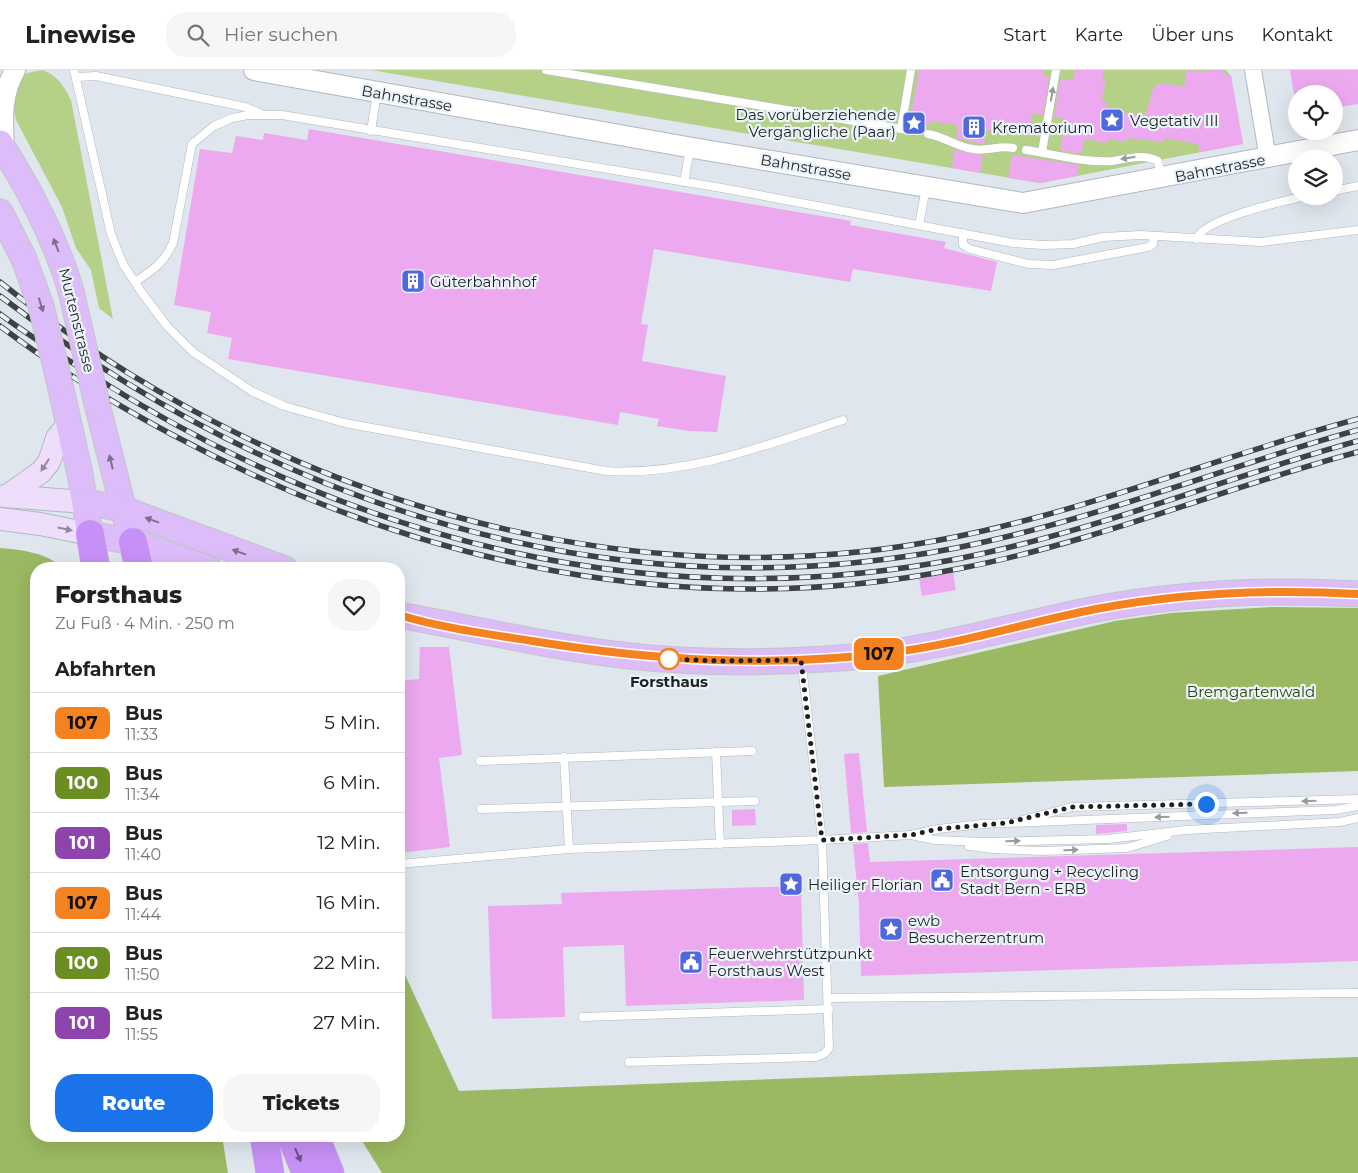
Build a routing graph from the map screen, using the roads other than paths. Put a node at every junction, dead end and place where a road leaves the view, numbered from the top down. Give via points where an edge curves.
1 (16, 70) edge
2 (254, 70) edge
3 (546, 70) edge
4 (911, 70) edge
5 (1056, 70) edge
6 (1253, 70) edge
7 (570, 72) edge
8 (75, 74) edge
9 (377, 93) junction
10 (264, 114) junction
11 (901, 129) junction
12 (371, 131) junction
13 (914, 131) dead end
14 (928, 134) dead end
15 (1358, 140) edge
16 (2, 146) edge
17 (690, 148) junction
18 (1013, 148) dead end
19 (1026, 150) dead end
20 (1042, 152) junction
21 (1268, 159) junction
22 (1162, 179) junction
23 (684, 182) junction
24 (1358, 186) edge
25 (926, 188) junction
26 (1343, 188) edge
27 (1288, 200) edge
28 (0, 212) edge
29 (919, 225) junction
30 (1358, 230) edge
31 (963, 233) junction
32 (1154, 236) junction
33 (1196, 239) junction
34 (135, 282) junction
35 (843, 420) dead end
36 (69, 423) junction
37 (4, 496) edge
38 (85, 502) junction
39 (123, 509) junction
40 (0, 519) edge
41 (90, 534) junction
42 (132, 542) junction
43 (95, 562) edge
44 (137, 562) edge
45 (188, 562) edge
46 (266, 562) edge
47 (1358, 594) edge
48 (405, 616) edge
49 (801, 660) junction
50 (752, 751) dead end
51 (716, 752) junction
52 (564, 758) junction
53 (480, 761) dead end
54 (1358, 799) edge
55 (755, 801) dead end
56 (718, 803) junction
57 (567, 806) junction
58 (1358, 806) edge
59 (481, 809) dead end
60 (1358, 818) edge
61 (1006, 823) junction
62 (1186, 830) junction
63 (911, 835) junction
64 (822, 840) junction
65 (935, 840) junction
66 (720, 844) junction
67 (569, 849) junction
68 (405, 863) edge
69 (1358, 993) edge
70 (828, 998) junction
71 (829, 1009) junction
72 (583, 1017) dead end
73 (629, 1062) dead end
74 (265, 1142) edge
75 (293, 1142) edge
76 (317, 1142) edge
77 (318, 1142) edge
78 (270, 1173) edge
79 (306, 1173) edge
80 (330, 1173) edge
81 (338, 1173) edge

1 - 16 street via 6,86 3,100
2 - 9 street, Bahnstrasse
3 - 7 lane
4 - 11 lane
20 -> 5 lane
6 - 21 street
7 - 11 lane
8 - 10 lane via 245,107
8 - 34 lane via 110,234
9 - 12 lane
9 - 17 street, Bahnstrasse
10 - 12 lane
10 - 34 lane via 232,118 214,126 192,144 173,243 158,267
11 - 13 lane
12 - 23 lane
14 - 18 lane via 946,137 962,148
15 - 21 street, Bahnstrasse
39 -> 16 main road, Murtenstrasse, bridge via 71,291 52,235
17 - 23 lane
17 - 25 street, Bahnstrasse
19 - 20 lane
22 -> 20 lane via 1155,159 1136,157 1105,161
21 - 22 street, Bahnstrasse
22 - 25 street, Bahnstrasse via 1023,203
23 - 29 lane
24 - 26 lane
25 - 29 lane
27 - 33 lane via 1226,219 1199,233
28 -> 36 main road, Murtenstrasse, bridge via 24,259 41,306
29 - 31 lane
30 - 33 lane via 1261,242
31 - 32 lane via 1043,245 1073,244 1103,237
31 - 32 lane via 964,245 970,249 1028,264 1054,265 1148,247 1153,244
32 - 33 lane
34 - 35 lane via 167,326 212,366 253,392 284,406 345,423 606,471 630,472 707,462
36 -> 37 main road via 57,438 49,462 41,472
36 - 38 main road, Murtenstrasse
37 - 38 main road
38 - 39 main road
38 - 41 main road, Murtenstrasse
39 - 42 main road, Murtenstrasse
46 -> 39 main road
40 -> 41 main road
41 - 42 main road
41 - 43 highway
42 - 44 highway
42 - 45 main road
47 - 49 main road via 1246,593 1144,602 1097,609 898,652
48 - 49 main road via 494,635 630,656 689,661
49 - 64 lane
50 - 51 lane
51 - 52 lane
51 - 56 lane
52 - 53 lane
52 - 57 lane
54 -> 61 lane via 1072,807
55 - 56 lane
56 - 57 lane
56 - 66 lane
57 - 59 lane
57 - 67 lane
58 -> 61 lane via 1336,810
60 - 62 lane via 1340,822
61 - 63 lane via 938,829
65 -> 62 lane via 1108,839
65 -> 62 lane via 993,849 1127,848
63 - 64 lane
63 - 65 lane
64 - 66 lane
64 - 70 lane
66 - 67 lane
67 - 68 lane
69 - 70 lane
70 - 71 lane
71 - 72 lane
71 - 73 lane via 830,1045 821,1056
74 - 78 highway
75 -> 79 highway
76 - 80 highway
77 - 81 highway

